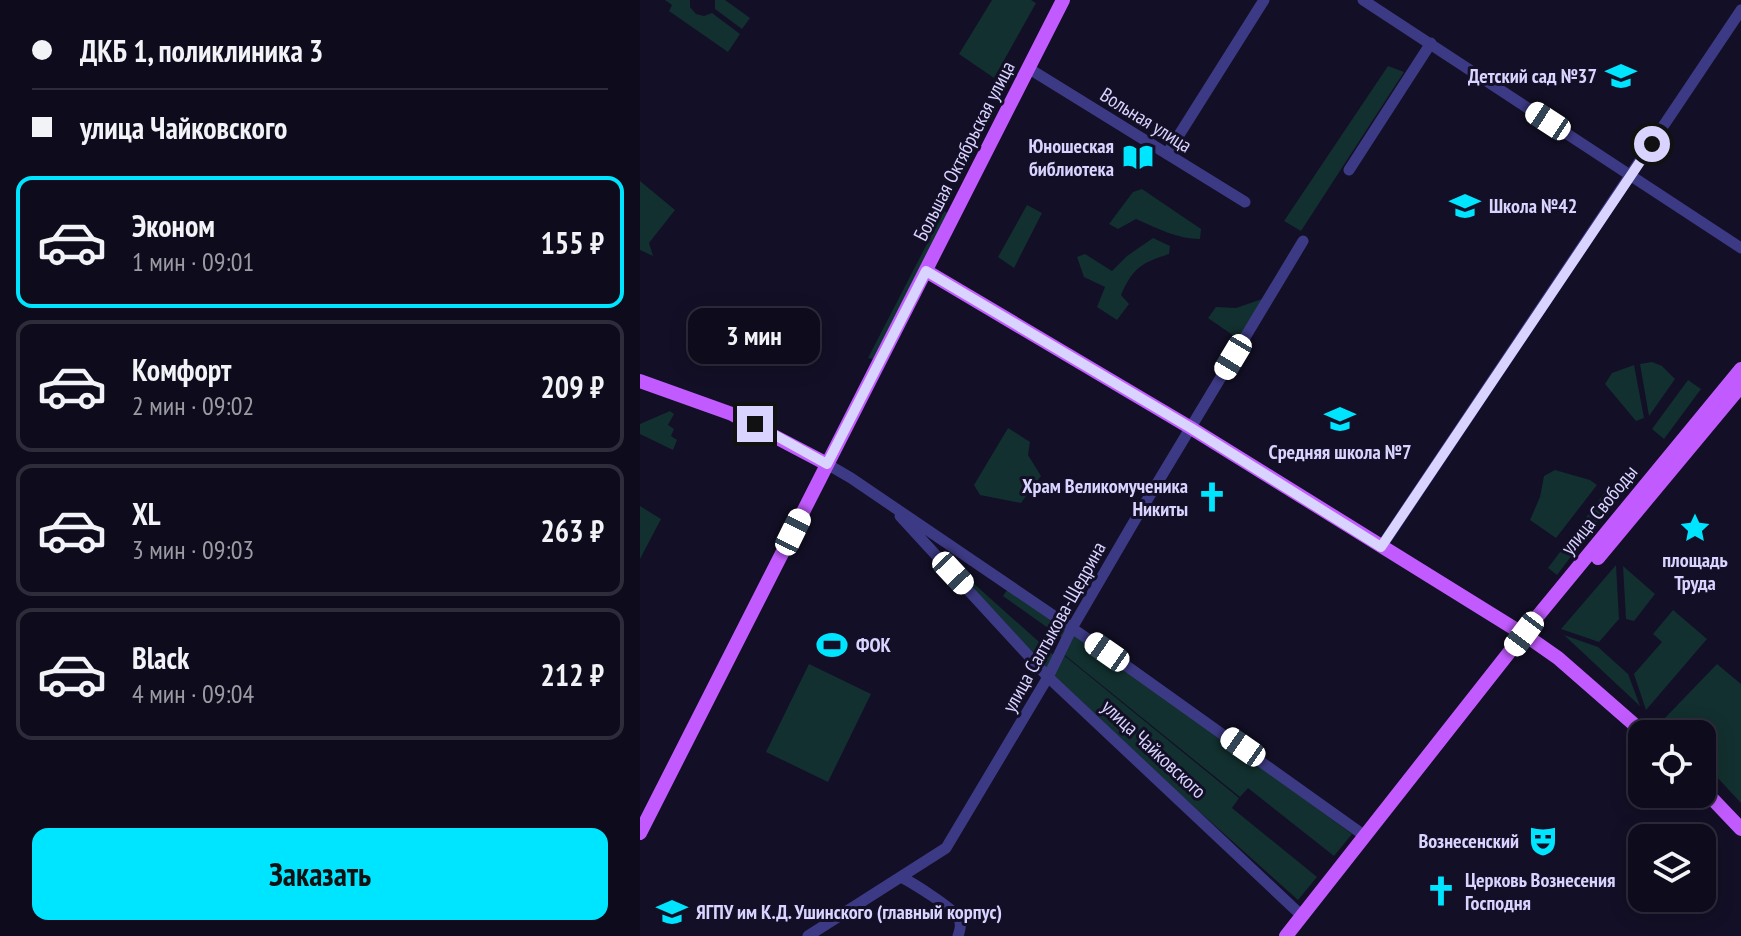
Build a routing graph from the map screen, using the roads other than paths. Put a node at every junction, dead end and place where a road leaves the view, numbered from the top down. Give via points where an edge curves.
1 (1063, 0) edge
2 (1264, 0) edge
3 (1363, 0) edge
4 (1741, 10) edge
5 (1431, 43) junction
6 (1028, 68) junction
7 (1167, 154) junction
8 (1349, 170) dead end
9 (1632, 176) junction
10 (1245, 202) dead end
11 (1303, 241) dead end
12 (1741, 248) edge
13 (926, 271) junction
14 (1741, 369) edge
15 (640, 381) edge
16 (1741, 386) edge
17 (1191, 428) junction
18 (827, 464) junction
19 (886, 501) junction
20 (1381, 547) junction
21 (1072, 628) junction
22 (1526, 636) junction
23 (1048, 677) junction
24 (1629, 720) edge
25 (1716, 803) edge
26 (1741, 829) edge
27 (640, 833) edge
28 (1365, 836) junction
29 (901, 877) junction
30 (1302, 916) junction
31 (1291, 934) edge
32 (808, 936) edge
33 (958, 936) edge

1 - 6 main road, Большая Октябрьская улица
2 - 7 street
3 - 5 street
4 - 9 street
5 - 8 street
5 - 9 street
6 - 7 street, Вольная улица
6 - 13 main road, Большая Октябрьская улица
7 - 10 street, Вольная улица
9 - 12 street
9 - 20 street
11 - 17 street, улица Салтыкова-Щедрина
13 - 17 main road
13 - 18 main road, Большая Октябрьская улица
14 - 22 main road, улица Свободы
15 - 18 main road, улица Чайковского via 732,414
16 - 22 main road, улица Свободы via 1598,559
17 - 20 main road
17 - 21 street, улица Салтыкова-Щедрина
18 - 19 street, улица Чайковского
18 - 27 main road, Большая Октябрьская улица
19 - 21 street, улица Чайковского
19 - 23 street, улица Чайковского
20 - 22 main road
21 - 23 street, улица Салтыкова-Щедрина
21 - 28 street, улица Чайковского
22 - 24 main road
22 - 28 main road, улица Свободы
23 - 29 street, улица Салтыкова-Щедрина via 946,848
23 - 30 street, улица Чайковского
25 - 26 main road
28 - 30 main road, улица Свободы
29 - 32 street, улица Салтыкова-Щедрина
29 - 33 street via 924,888 957,916
30 - 31 main road, улица Свободы

